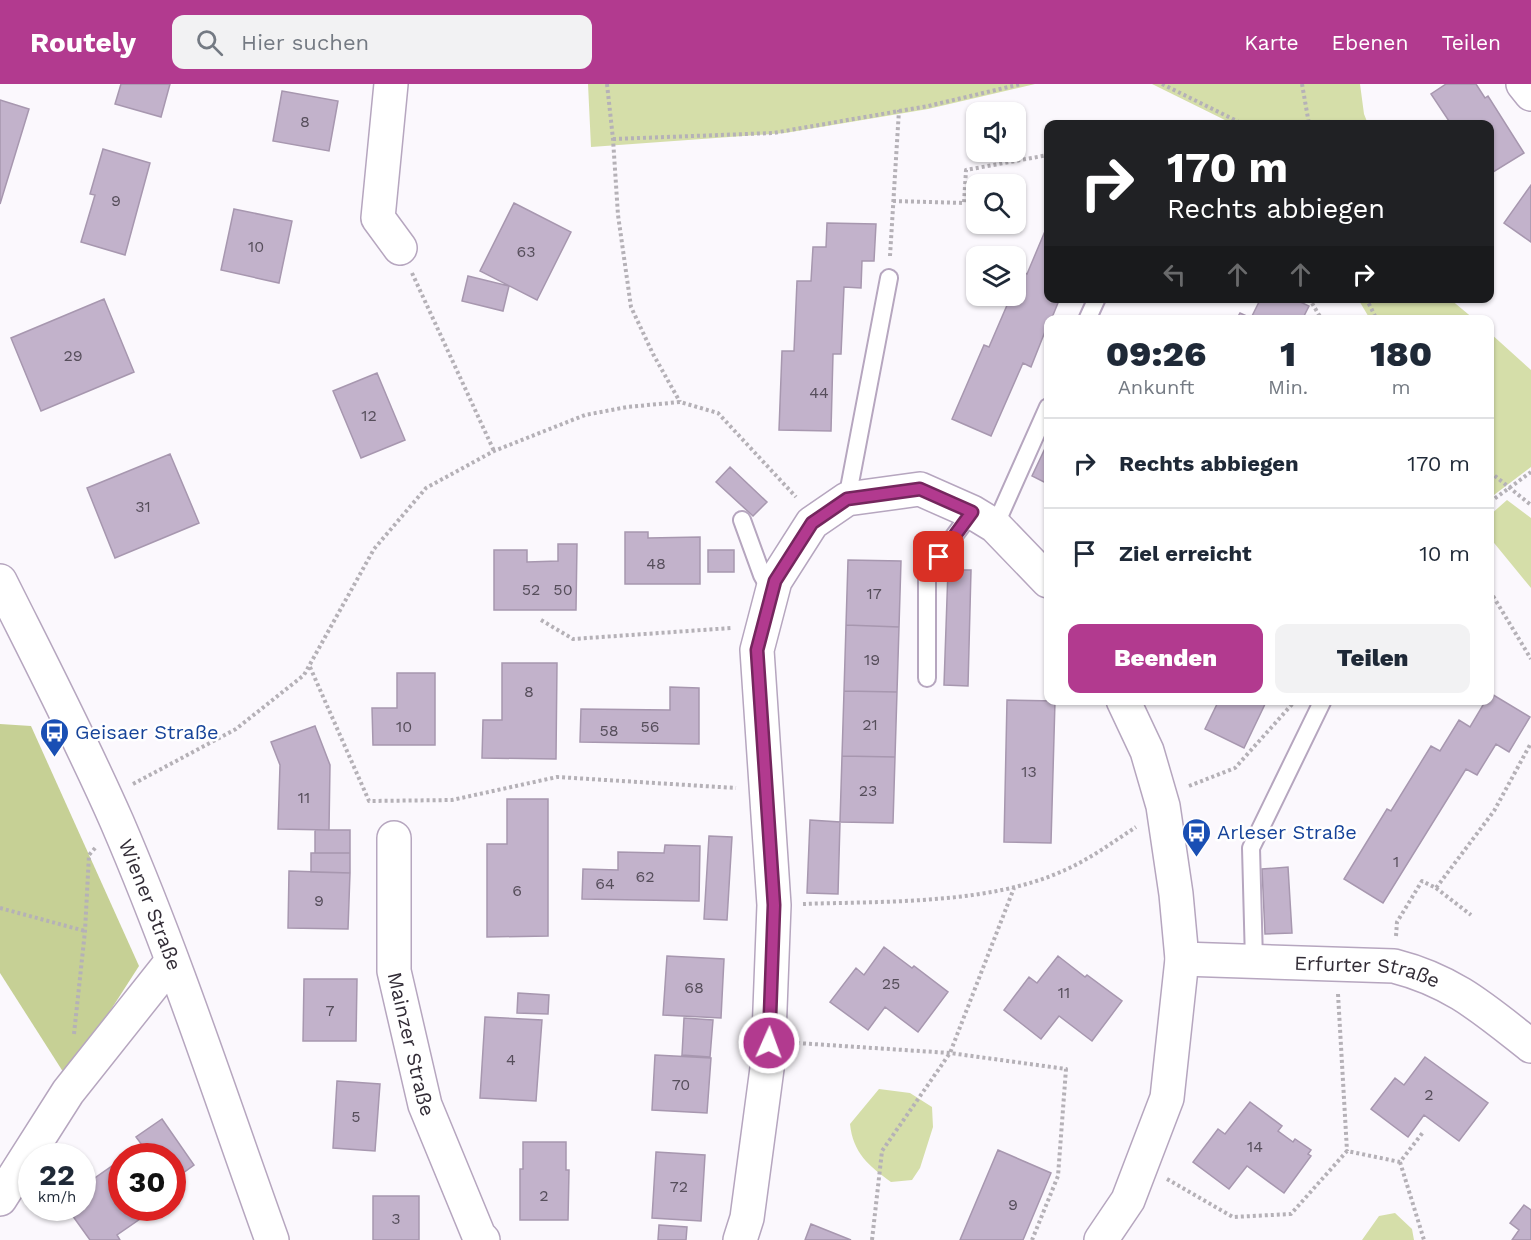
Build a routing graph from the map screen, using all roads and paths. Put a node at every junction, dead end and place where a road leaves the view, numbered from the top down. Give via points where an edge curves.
1 (391, 84) edge
2 (607, 84) edge
3 (1021, 84) edge
4 (1162, 84) edge
5 (1302, 84) edge
6 (1523, 84) edge
7 (1531, 93) edge
8 (899, 110) junction
9 (1235, 120) edge
10 (1308, 120) edge
11 (613, 139) junction
12 (1044, 156) edge
13 (893, 201) junction
14 (400, 248) joint
15 (889, 278) joint
16 (680, 402) junction
17 (1044, 414) edge
18 (494, 451) junction
19 (1531, 472) edge
20 (1494, 475) edge
21 (1509, 488) junction
22 (847, 499) junction
23 (1494, 499) edge
24 (1531, 505) edge
25 (984, 519) junction
26 (741, 520) dead end
27 (812, 523) junction
28 (1044, 578) edge
29 (0, 581) edge
30 (772, 592) junction
31 (1494, 598) edge
32 (541, 620) dead end
33 (735, 627) dead end
34 (1531, 659) edge
35 (310, 667) junction
36 (927, 678) dead end
37 (1125, 705) edge
38 (1292, 705) edge
39 (1321, 705) edge
40 (1531, 743) edge
41 (741, 789) dead end
42 (106, 798) junction
43 (1163, 806) junction
44 (394, 838) dead end
45 (89, 855) dead end
46 (1014, 887) junction
47 (1436, 888) junction
48 (774, 905) junction
49 (0, 908) edge
50 (1471, 915) dead end
51 (85, 931) junction
52 (1182, 959) junction
53 (172, 961) junction
54 (1254, 961) junction
55 (1339, 963) junction
56 (1394, 966) junction
57 (74, 1034) dead end
58 (769, 1043) junction
59 (1531, 1046) edge
60 (950, 1053) junction
61 (1424, 1131) dead end
62 (1347, 1151) junction
63 (1400, 1162) junction
64 (1142, 1164) junction
65 (0, 1199) edge
66 (272, 1240) edge
67 (483, 1240) edge
68 (740, 1240) edge
69 (872, 1240) edge
70 (1032, 1240) edge
71 (1101, 1240) edge
72 (1424, 1240) edge

1 - 14 street via 378,218
2 - 11 path
3 - 8 path
4 - 9 path
5 - 10 path
6 - 7 street
8 - 11 path via 773,133
8 - 13 path
11 - 16 path via 618,215 631,308
12 - 13 path via 966,170 964,203
13 - 15 path
14 - 18 path
15 - 22 lane
16 - 18 path via 627,406 585,415
16 - 27 path via 718,413 793,493
17 - 25 lane
18 - 35 path via 426,488 374,549
19 - 21 path
20 - 21 path
21 - 23 path
21 - 24 path
22 - 25 street via 920,489
22 - 27 street
25 - 28 street via 1013,557
25 - 36 lane via 927,572
26 - 30 lane
27 - 30 street
29 - 42 street, Wiener Straße
30 - 48 street via 757,650
31 - 34 path
32 - 33 path via 573,639
35 - 41 path via 369,801 452,800 557,777
35 - 42 path via 236,729
37 - 43 street via 1147,751
38 - 43 path via 1236,768 1182,789
39 - 54 lane via 1251,848
40 - 47 path via 1494,811
42 - 53 street, Wiener Straße
43 - 46 path via 1066,870
43 - 52 street
44 - 67 street, Mainzer Straße via 394,971 425,1105
45 - 51 path
46 - 48 path via 935,900
46 - 60 path
47 - 50 path
47 - 56 path via 1422,881 1397,922
48 - 58 street
49 - 51 path
51 - 57 path
52 - 54 street, Erfurter Straße
52 - 64 street via 1167,1098
53 - 65 street via 68,1092
53 - 66 street, Wiener Straße
54 - 55 street, Erfurter Straße
55 - 56 street, Erfurter Straße
55 - 62 path
56 - 59 street, Erfurter Straße via 1462,993
58 - 60 path
58 - 68 street via 747,1218
60 - 69 path via 882,1151
60 - 70 path via 1065,1069 1058,1176
61 - 63 path
62 - 63 path
62 - 64 path via 1290,1214 1233,1217
63 - 72 path
64 - 71 street via 1128,1200

